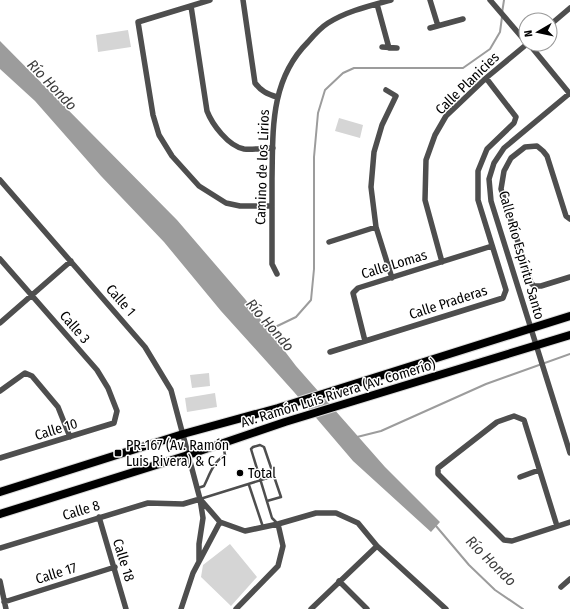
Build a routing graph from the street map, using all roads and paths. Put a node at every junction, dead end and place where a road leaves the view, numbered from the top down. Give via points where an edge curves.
1 (210, 0) edge
2 (244, 0) edge
3 (391, 0) edge
4 (430, 0) edge
5 (490, 0) edge
6 (377, 4) junction
7 (191, 6) junction
8 (570, 8) edge
9 (558, 18) edge
10 (463, 19) dead end
11 (438, 26) junction
12 (430, 28) dead end
13 (518, 33) edge
14 (382, 47) dead end
15 (390, 48) junction
16 (397, 48) dead end
17 (518, 51) edge
18 (535, 52) edge
19 (486, 78) junction
20 (386, 90) dead end
21 (570, 94) edge
22 (277, 97) junction
23 (273, 148) junction
24 (0, 180) edge
25 (272, 206) junction
26 (570, 219) edge
27 (376, 228) junction
28 (335, 233) dead end
29 (337, 240) junction
30 (329, 242) dead end
31 (492, 246) junction
32 (0, 259) edge
33 (72, 260) junction
34 (442, 262) junction
35 (277, 274) dead end
36 (570, 277) edge
37 (392, 278) junction
38 (32, 295) junction
39 (570, 316) edge
40 (0, 323) edge
41 (531, 328) junction
42 (570, 335) edge
43 (365, 341) junction
44 (537, 346) junction
45 (330, 352) dead end
46 (0, 391) edge
47 (115, 418) joint
48 (183, 434) junction
49 (70, 437) junction
50 (223, 443) junction
51 (570, 453) edge
52 (188, 455) junction
53 (0, 458) edge
54 (540, 470) junction
55 (274, 476) junction
56 (520, 477) dead end
57 (260, 480) junction
58 (249, 485) junction
59 (197, 488) junction
60 (0, 492) edge
61 (200, 500) junction
62 (267, 501) junction
63 (0, 514) edge
64 (99, 517) junction
65 (220, 522) junction
66 (570, 522) edge
67 (278, 524) junction
68 (557, 526) junction
69 (263, 527) junction
70 (377, 546) junction
71 (0, 548) edge
72 (199, 561) junction
73 (114, 568) junction
74 (570, 579) edge
75 (0, 581) edge
76 (339, 581) junction
77 (560, 587) dead end
78 (4, 602) junction
79 (6, 609) edge
80 (126, 609) edge
81 (181, 609) edge
82 (236, 609) edge
83 (311, 609) edge
84 (367, 609) edge
85 (446, 609) edge

1 - 7 street
2 - 22 street via 255,83 261,90
3 - 6 street, Camino de los Lirios
4 - 11 street
5 - 13 street
6 - 15 street
6 - 22 street, Camino de los Lirios via 340,17 315,34 292,62
7 - 23 street via 207,111 213,124 236,146 244,149
7 - 25 street via 138,22 153,115 159,135 172,156 199,186 226,203 240,206
8 - 9 street
10 - 11 street
11 - 12 street
14 - 15 street
15 - 16 street
17 - 19 street, Calle Planicies
18 - 21 street
19 - 31 street, Calle Praderas via 516,117 514,123 487,149 478,170 478,200
19 - 34 street, Calle Planicies via 446,116 434,135 426,160 425,200
20 - 27 street via 396,96 382,125 374,152 371,187
21 - 41 street, Calle Río Espíritu Santo via 504,148 494,162 489,179 491,201
22 - 23 street, Camino de los Lirios
23 - 25 street, Camino de los Lirios
24 - 33 street, Calle 1
25 - 35 street, Camino de los Lirios via 272,264
26 - 36 street via 566,216 548,156 537,146 526,147 511,158 504,171 502,189 531,284 541,286
27 - 29 street
27 - 37 street
28 - 29 street
29 - 30 street
31 - 34 street, Calle Lomas
31 - 43 street, Calle Praderas via 506,290 503,298
32 - 38 street, Calle 3
33 - 38 street
33 - 48 street, Calle 1 via 146,347 171,390
34 - 37 street, Calle Lomas
37 - 43 street, Calle Lomas via 358,288 353,293
38 - 40 street
38 - 47 street, Calle 3 via 97,370 117,411
39 - 41 main road, Av. Ramón Luis Rivera (Av. Comerío)
41 - 44 street, Calle Río Espíritu Santo
41 - 48 main road, Av. Ramón Luis Rivera (Av. Comerío) via 347,387
42 - 44 main road, Av. Ramón Luis Rivera (Av. Comerío)
43 - 45 street, Calle Praderas
44 - 50 main road, Av. Ramón Luis Rivera (Av. Comerío)
44 - 51 street, Calle Río Espíritu Santo
46 - 49 street via 25,373 32,376 58,407
47 - 49 street, Calle 10 via 114,423
48 - 52 street, Calle 1
48 - 60 main road, Av. Ramón Luis Rivera (Av. Comerío)
49 - 53 street, Calle 10
50 - 52 main road, Av. Ramón Luis Rivera (Av. Comerío)
50 - 59 lane via 225,455 212,468 204,486
52 - 59 street, Calle 1
52 - 63 main road, Av. Ramón Luis Rivera (Av. Comerío)
54 - 56 street
54 - 68 street
54 - 68 street via 524,420 514,416 497,422 438,468 438,474 504,540 512,541
55 - 57 lane
55 - 57 lane via 264,447 253,447 251,449
55 - 62 lane via 281,497
57 - 58 lane
57 - 62 lane
58 - 61 lane
58 - 69 lane
59 - 61 street, Calle 1
61 - 64 street, Calle 8 via 183,504 148,503
61 - 65 street
61 - 72 street, Calle 1 via 203,518
62 - 67 lane via 272,518
64 - 71 street, Calle 8
64 - 73 street, Calle 18
65 - 69 street via 245,531
65 - 72 street
66 - 68 street
67 - 69 street
67 - 70 street via 316,513 336,513 358,523
67 - 82 street via 283,546 278,566
70 - 76 street
70 - 85 street
72 - 81 street via 192,573
73 - 78 street, Calle 17
73 - 80 street, Calle 18
74 - 77 street
75 - 78 street
76 - 83 street
76 - 84 street
78 - 79 street

